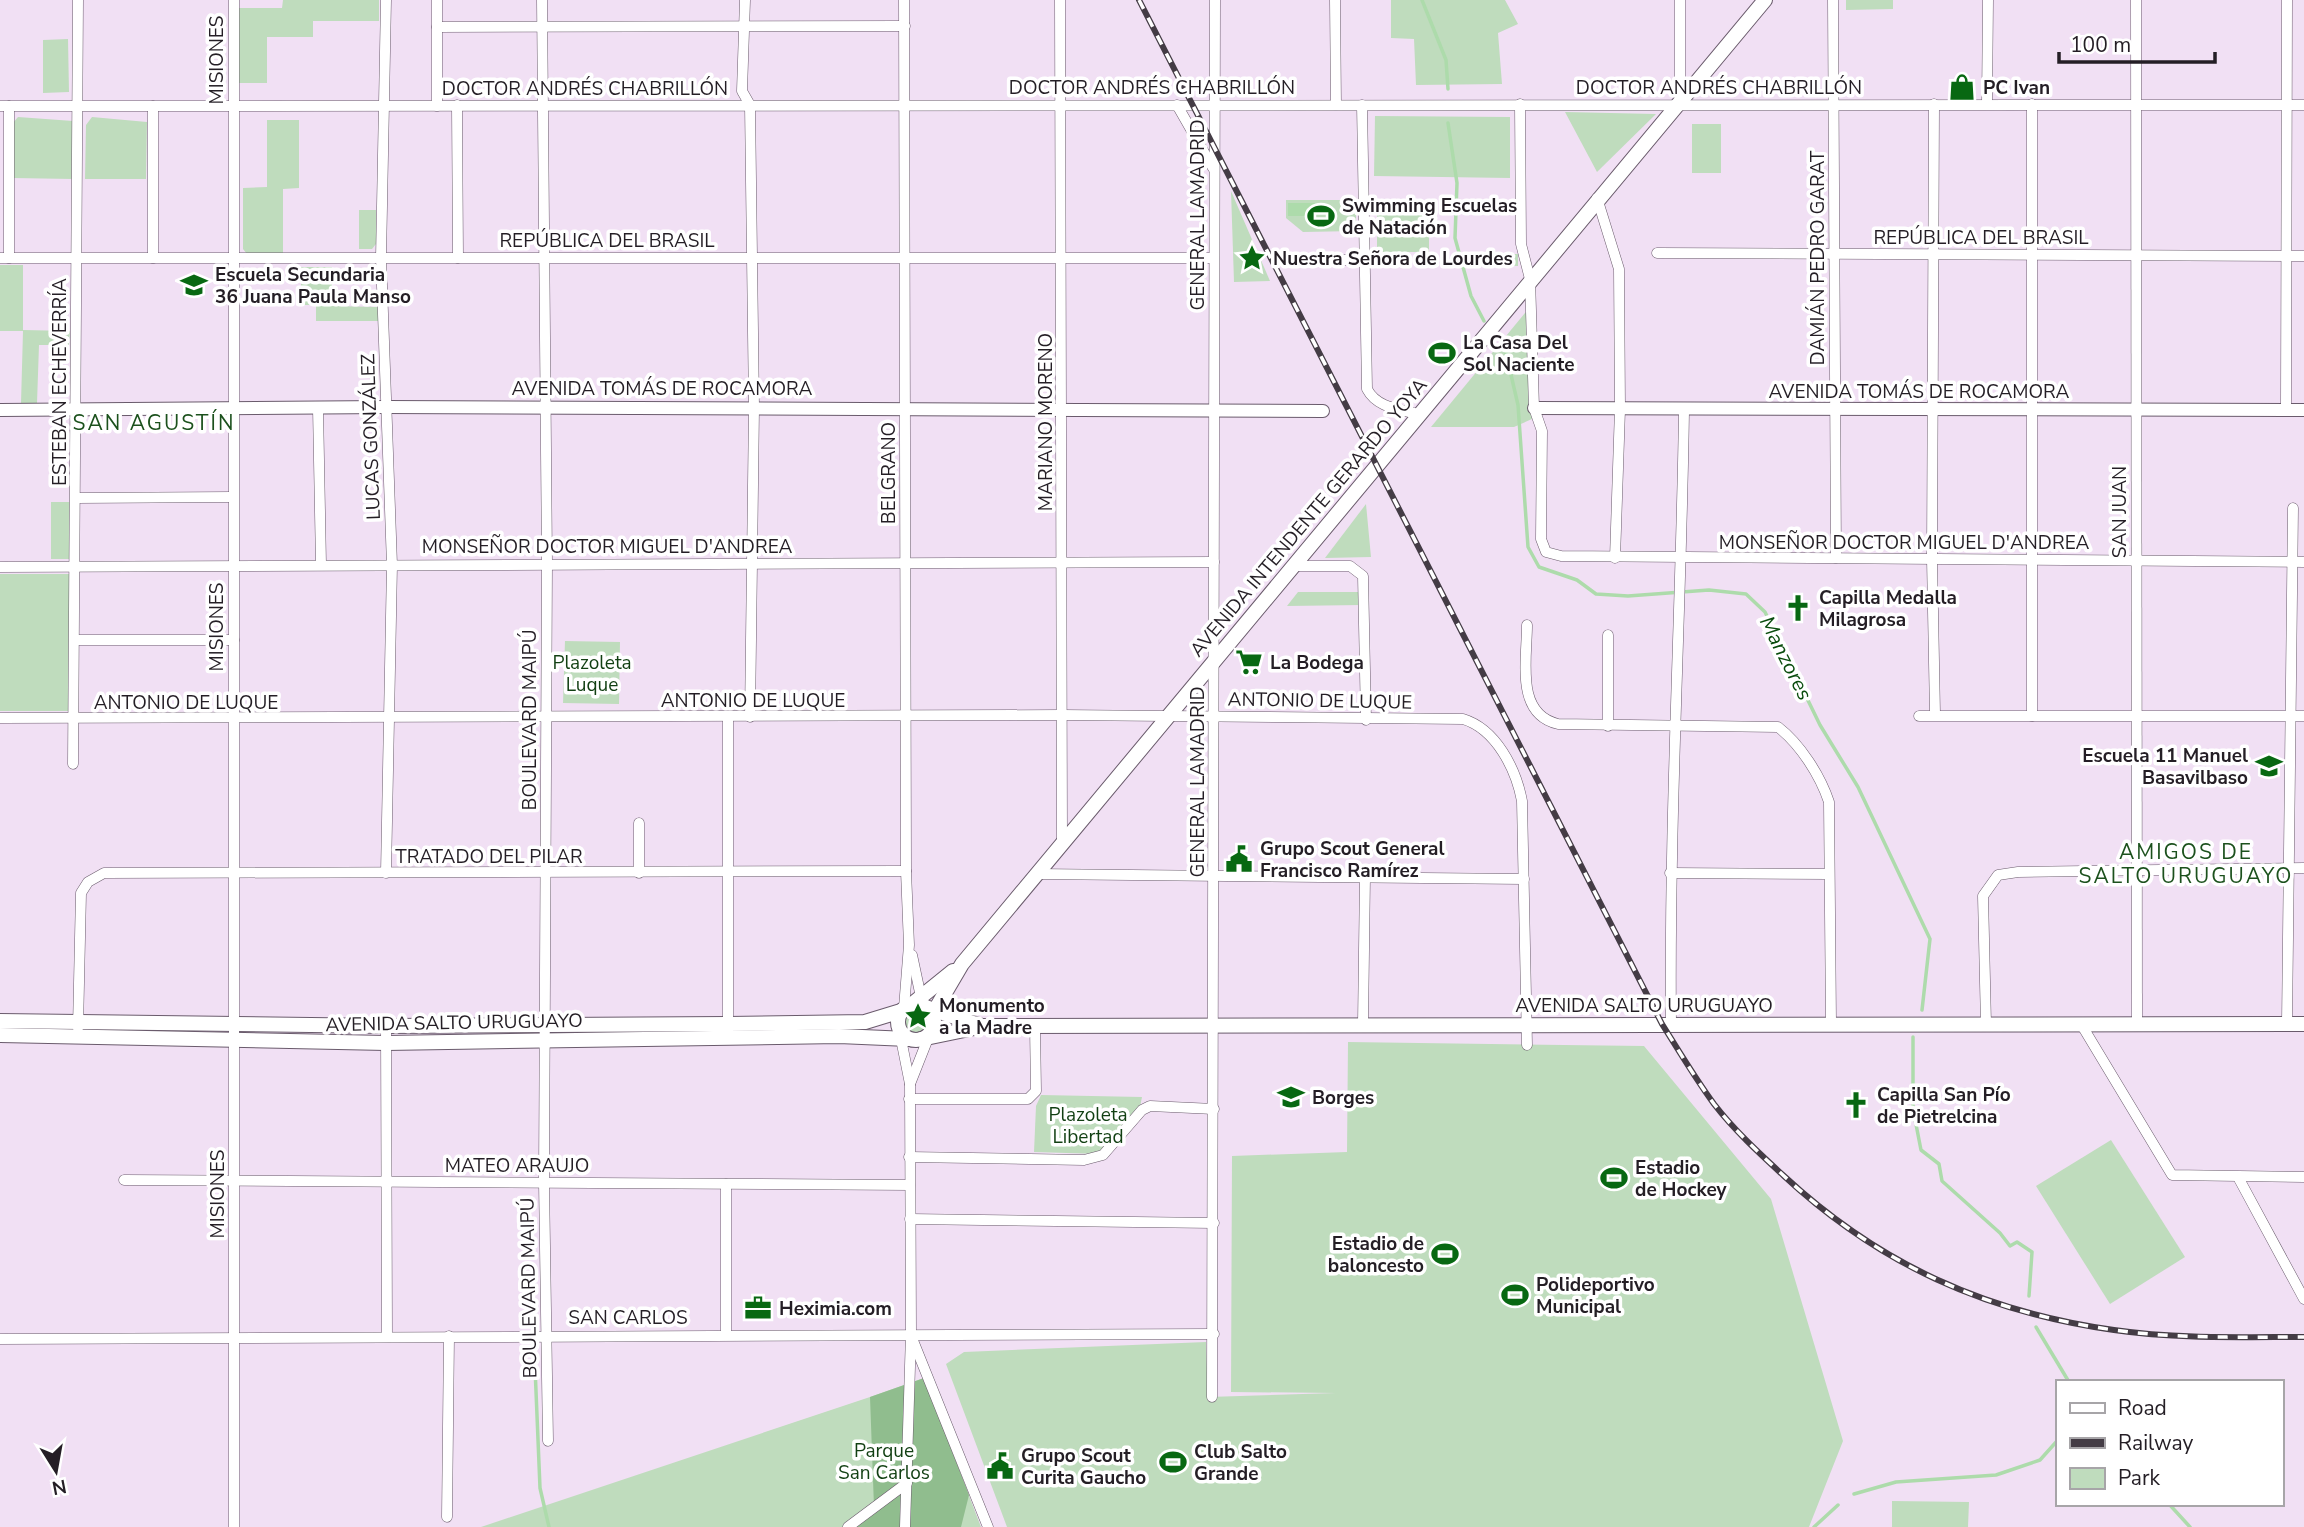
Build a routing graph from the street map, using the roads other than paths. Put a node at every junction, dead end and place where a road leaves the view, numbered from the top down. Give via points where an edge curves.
1 (78, 0) edge
2 (233, 0) edge
3 (386, 0) edge
4 (437, 0) edge
5 (542, 0) edge
6 (745, 0) edge
7 (904, 0) edge
8 (1060, 0) edge
9 (1214, 0) edge
10 (1335, 0) edge
11 (1680, 0) edge
12 (1765, 0) edge
13 (1833, 0) edge
14 (1988, 0) edge
15 (2136, 0) edge
16 (2287, 0) edge
17 (905, 26) junction
18 (437, 27) junction
19 (542, 27) junction
20 (742, 28) junction
21 (1362, 104) junction
22 (1520, 104) junction
23 (1834, 104) junction
24 (1934, 104) junction
25 (1987, 104) junction
26 (2032, 104) junction
27 (2136, 104) junction
28 (751, 105) junction
29 (904, 105) junction
30 (1060, 105) junction
31 (1177, 105) junction
32 (1214, 105) junction
33 (1336, 105) junction
34 (1680, 105) junction
35 (2286, 105) junction
36 (2304, 105) edge
37 (4, 106) edge
38 (78, 106) junction
39 (153, 106) junction
40 (233, 106) junction
41 (437, 106) junction
42 (457, 106) junction
43 (543, 106) junction
44 (384, 107) junction
45 (1214, 171) junction
46 (1597, 198) junction
47 (1657, 253) dead end
48 (1835, 254) junction
49 (1933, 254) junction
50 (2136, 254) junction
51 (2032, 255) junction
52 (2304, 256) edge
53 (545, 257) junction
54 (752, 257) junction
55 (905, 257) junction
56 (2285, 257) junction
57 (4, 258) edge
58 (78, 258) junction
59 (153, 258) junction
60 (233, 258) junction
61 (381, 258) junction
62 (458, 258) junction
63 (1061, 258) junction
64 (1214, 258) junction
65 (1306, 260) dead end
66 (1363, 260) junction
67 (1530, 279) junction
68 (386, 407) junction
69 (546, 407) junction
70 (905, 407) junction
71 (318, 408) junction
72 (754, 408) junction
73 (1063, 408) junction
74 (1534, 408) junction
75 (76, 409) junction
76 (234, 409) junction
77 (1214, 409) junction
78 (1620, 409) junction
79 (0, 410) edge
80 (1836, 410) junction
81 (1933, 410) junction
82 (2032, 410) junction
83 (2286, 410) junction
84 (2304, 410) edge
85 (1323, 411) dead end
86 (1684, 411) junction
87 (2136, 411) junction
88 (1418, 414) junction
89 (233, 497) junction
90 (76, 498) junction
91 (2293, 508) dead end
92 (1615, 558) junction
93 (1836, 558) junction
94 (1682, 559) junction
95 (1932, 559) junction
96 (2032, 559) junction
97 (2137, 559) junction
98 (547, 562) junction
99 (905, 562) junction
100 (1063, 562) junction
101 (1214, 562) junction
102 (2292, 562) junction
103 (2304, 562) edge
104 (753, 563) junction
105 (234, 564) junction
106 (321, 564) junction
107 (392, 565) junction
108 (75, 566) junction
109 (1292, 566) junction
110 (0, 567) edge
111 (1527, 625) dead end
112 (1608, 635) dead end
113 (75, 640) junction
114 (234, 640) junction
115 (1215, 660) junction
116 (1935, 714) junction
117 (1062, 715) junction
118 (2137, 715) junction
119 (1214, 716) junction
120 (1919, 716) dead end
121 (2032, 716) junction
122 (2290, 716) junction
123 (2304, 716) edge
124 (547, 717) junction
125 (728, 717) junction
126 (750, 717) junction
127 (906, 717) junction
128 (1167, 717) junction
129 (0, 718) edge
130 (74, 719) junction
131 (234, 719) junction
132 (389, 719) junction
133 (1366, 720) junction
134 (1608, 726) junction
135 (1677, 728) junction
136 (73, 764) dead end
137 (639, 823) dead end
138 (1062, 844) junction
139 (2287, 868) junction
140 (2304, 868) edge
141 (2137, 871) junction
142 (906, 872) junction
143 (233, 873) junction
144 (386, 873) junction
145 (639, 873) junction
146 (728, 873) junction
147 (1670, 873) junction
148 (547, 874) junction
149 (1037, 874) junction
150 (1214, 874) junction
151 (1829, 874) junction
152 (1365, 876) junction
153 (1524, 878) junction
154 (909, 945) junction
155 (919, 1008) junction
156 (0, 1021) edge
157 (1831, 1023) junction
158 (545, 1024) junction
159 (1213, 1024) junction
160 (1363, 1024) junction
161 (1527, 1024) junction
162 (1671, 1024) junction
163 (1986, 1024) junction
164 (2081, 1024) junction
165 (2137, 1024) junction
166 (2287, 1024) junction
167 (2304, 1024) edge
168 (234, 1026) junction
169 (984, 1026) junction
170 (386, 1027) junction
171 (1035, 1027) junction
172 (78, 1028) junction
173 (728, 1031) junction
174 (0, 1035) edge
175 (915, 1036) junction
176 (545, 1040) junction
177 (234, 1042) junction
178 (386, 1042) junction
179 (1527, 1045) dead end
180 (910, 1084) junction
181 (909, 1099) junction
182 (1214, 1110) junction
183 (909, 1157) junction
184 (2238, 1177) junction
185 (2304, 1177) edge
186 (124, 1180) dead end
187 (234, 1181) junction
188 (544, 1182) junction
189 (386, 1183) junction
190 (726, 1184) junction
191 (910, 1185) junction
192 (910, 1219) junction
193 (1214, 1223) junction
194 (2304, 1299) edge
195 (911, 1334) junction
196 (1214, 1334) junction
197 (547, 1335) junction
198 (726, 1335) junction
199 (387, 1336) junction
200 (449, 1336) junction
201 (0, 1339) edge
202 (233, 1339) junction
203 (1212, 1397) dead end
204 (548, 1441) dead end
205 (907, 1483) junction
206 (447, 1517) dead end
207 (234, 1527) edge
208 (848, 1527) edge
209 (905, 1527) edge
210 (988, 1527) edge

1 - 38 street, ESTEBAN ECHEVERRÍA
2 - 40 street, MISIONES
3 - 44 street, LUCAS GONZÁLEZ
4 - 18 street
5 - 19 street, BOULEVARD MAIPÚ
6 - 20 street
7 - 17 street, BELGRANO
8 - 30 street, MARIANO MORENO
9 - 32 street, GENERAL LAMADRID
10 - 33 street
11 - 34 street
12 - 34 main road, AVENIDA INTENDENTE GERARDO YOYA
13 - 23 street, DAMIÁN PEDRO GARAT
14 - 25 street
15 - 27 street, SAN JUAN
16 - 35 street
17 - 20 street
17 - 29 street, BELGRANO
18 - 19 street
18 - 41 street
19 - 20 street
19 - 43 street, BOULEVARD MAIPÚ
20 - 28 street via 742,91
21 - 22 street, DOCTOR ANDRÉS CHABRILLÓN
21 - 33 street, DOCTOR ANDRÉS CHABRILLÓN
21 - 66 street
22 - 34 street, DOCTOR ANDRÉS CHABRILLÓN
22 - 67 street via 1521,244
23 - 24 street, DOCTOR ANDRÉS CHABRILLÓN
23 - 34 street, DOCTOR ANDRÉS CHABRILLÓN
23 - 48 street, DAMIÁN PEDRO GARAT
24 - 25 street, DOCTOR ANDRÉS CHABRILLÓN
24 - 49 street
25 - 26 street, DOCTOR ANDRÉS CHABRILLÓN
26 - 27 street, DOCTOR ANDRÉS CHABRILLÓN
26 - 51 street
27 - 35 street, DOCTOR ANDRÉS CHABRILLÓN
27 - 50 street, SAN JUAN
28 - 29 street, DOCTOR ANDRÉS CHABRILLÓN
28 - 43 street, DOCTOR ANDRÉS CHABRILLÓN
28 - 54 street
29 - 30 street, DOCTOR ANDRÉS CHABRILLÓN
29 - 55 street, BELGRANO
30 - 31 street, DOCTOR ANDRÉS CHABRILLÓN
30 - 63 street, MARIANO MORENO
31 - 32 street, DOCTOR ANDRÉS CHABRILLÓN
31 - 45 street
32 - 33 street, DOCTOR ANDRÉS CHABRILLÓN
32 - 45 street, GENERAL LAMADRID
34 - 46 main road, AVENIDA INTENDENTE GERARDO YOYA
35 - 36 street, DOCTOR ANDRÉS CHABRILLÓN
35 - 56 street
37 - 38 street, DOCTOR ANDRÉS CHABRILLÓN
37 - 57 street
38 - 39 street, DOCTOR ANDRÉS CHABRILLÓN
38 - 58 street, ESTEBAN ECHEVERRÍA
39 - 40 street, DOCTOR ANDRÉS CHABRILLÓN
39 - 59 street
40 - 44 street, DOCTOR ANDRÉS CHABRILLÓN
40 - 60 street, MISIONES
41 - 42 street, DOCTOR ANDRÉS CHABRILLÓN
41 - 44 street, DOCTOR ANDRÉS CHABRILLÓN
42 - 43 street, DOCTOR ANDRÉS CHABRILLÓN
42 - 62 street
43 - 53 street, BOULEVARD MAIPÚ
44 - 61 street, LUCAS GONZÁLEZ
45 - 64 street, GENERAL LAMADRID
46 - 67 main road, AVENIDA INTENDENTE GERARDO YOYA
46 - 78 street via 1619,269
47 - 48 street, REPÚBLICA DEL BRASIL
48 - 49 street, REPÚBLICA DEL BRASIL
48 - 80 street, DAMIÁN PEDRO GARAT
49 - 51 street, REPÚBLICA DEL BRASIL
49 - 81 street
50 - 51 street, REPÚBLICA DEL BRASIL
50 - 56 street, REPÚBLICA DEL BRASIL
50 - 87 street, SAN JUAN
51 - 82 street
52 - 56 street, REPÚBLICA DEL BRASIL
53 - 54 street, REPÚBLICA DEL BRASIL
53 - 62 street, REPÚBLICA DEL BRASIL
53 - 69 street, BOULEVARD MAIPÚ
54 - 55 street, REPÚBLICA DEL BRASIL
54 - 72 street
55 - 63 street, REPÚBLICA DEL BRASIL
55 - 70 street, BELGRANO
56 - 83 street
57 - 58 street, REPÚBLICA DEL BRASIL
58 - 59 street, REPÚBLICA DEL BRASIL
58 - 75 street, ESTEBAN ECHEVERRÍA
59 - 60 street, REPÚBLICA DEL BRASIL
60 - 61 street, REPÚBLICA DEL BRASIL
60 - 76 street, MISIONES
61 - 62 street, REPÚBLICA DEL BRASIL
61 - 68 street, LUCAS GONZÁLEZ
63 - 64 street, REPÚBLICA DEL BRASIL
63 - 73 street, MARIANO MORENO
64 - 77 street, GENERAL LAMADRID
65 - 66 street
66 - 88 street via 1367,389 1382,405
67 - 74 street
67 - 88 main road, AVENIDA INTENDENTE GERARDO YOYA
68 - 69 street, AVENIDA TOMÁS DE ROCAMORA
68 - 71 street, AVENIDA TOMÁS DE ROCAMORA
68 - 107 street, LUCAS GONZÁLEZ
69 - 72 street, AVENIDA TOMÁS DE ROCAMORA
69 - 98 street, BOULEVARD MAIPÚ
70 - 72 street, AVENIDA TOMÁS DE ROCAMORA
70 - 73 street, AVENIDA TOMÁS DE ROCAMORA
70 - 99 street, BELGRANO
71 - 76 street, AVENIDA TOMÁS DE ROCAMORA
71 - 106 street
72 - 104 street
73 - 77 street, AVENIDA TOMÁS DE ROCAMORA
73 - 100 street, MARIANO MORENO
74 - 78 street, AVENIDA TOMÁS DE ROCAMORA
74 - 92 street, MONSEÑOR DOCTOR MIGUEL D'ANDREA via 1542,431 1541,539 1546,552
75 - 76 street, AVENIDA TOMÁS DE ROCAMORA
75 - 79 street, AVENIDA TOMÁS DE ROCAMORA
75 - 90 street, ESTEBAN ECHEVERRÍA
76 - 89 street, MISIONES
77 - 85 street, AVENIDA TOMÁS DE ROCAMORA
77 - 101 street, GENERAL LAMADRID
78 - 86 street, AVENIDA TOMÁS DE ROCAMORA
78 - 92 street
80 - 81 street, AVENIDA TOMÁS DE ROCAMORA
80 - 86 street, AVENIDA TOMÁS DE ROCAMORA
80 - 93 street, DAMIÁN PEDRO GARAT
81 - 82 street, AVENIDA TOMÁS DE ROCAMORA
81 - 95 street
82 - 87 street, AVENIDA TOMÁS DE ROCAMORA
82 - 96 street
83 - 84 street, AVENIDA TOMÁS DE ROCAMORA
83 - 87 street, AVENIDA TOMÁS DE ROCAMORA
86 - 94 street
87 - 97 street, SAN JUAN
88 - 109 main road, AVENIDA INTENDENTE GERARDO YOYA
89 - 90 street
89 - 105 street, MISIONES
90 - 108 street, ESTEBAN ECHEVERRÍA
91 - 102 street
92 - 94 street, MONSEÑOR DOCTOR MIGUEL D'ANDREA
93 - 94 street, MONSEÑOR DOCTOR MIGUEL D'ANDREA
93 - 95 street, MONSEÑOR DOCTOR MIGUEL D'ANDREA
94 - 135 street
95 - 96 street, MONSEÑOR DOCTOR MIGUEL D'ANDREA
95 - 116 street
96 - 97 street, MONSEÑOR DOCTOR MIGUEL D'ANDREA
96 - 121 street
97 - 102 street, MONSEÑOR DOCTOR MIGUEL D'ANDREA
97 - 118 street, SAN JUAN
98 - 104 street, MONSEÑOR DOCTOR MIGUEL D'ANDREA
98 - 107 street, MONSEÑOR DOCTOR MIGUEL D'ANDREA
98 - 124 street, BOULEVARD MAIPÚ
99 - 100 street, MONSEÑOR DOCTOR MIGUEL D'ANDREA
99 - 104 street, MONSEÑOR DOCTOR MIGUEL D'ANDREA
99 - 127 street, BELGRANO
100 - 101 street, MONSEÑOR DOCTOR MIGUEL D'ANDREA
100 - 117 street, MARIANO MORENO
101 - 115 street, GENERAL LAMADRID
102 - 103 street, MONSEÑOR DOCTOR MIGUEL D'ANDREA
102 - 122 street
104 - 126 street
105 - 106 street, MONSEÑOR DOCTOR MIGUEL D'ANDREA
105 - 108 street, MONSEÑOR DOCTOR MIGUEL D'ANDREA
105 - 114 street, MISIONES
106 - 107 street, MONSEÑOR DOCTOR MIGUEL D'ANDREA
107 - 132 street, LUCAS GONZÁLEZ
108 - 110 street, MONSEÑOR DOCTOR MIGUEL D'ANDREA
108 - 113 street, ESTEBAN ECHEVERRÍA
109 - 115 main road, AVENIDA INTENDENTE GERARDO YOYA
109 - 133 street via 1350,566 1363,576
111 - 134 street via 1528,696 1536,713 1544,721 1558,724
112 - 134 street
113 - 114 street
113 - 130 street, ESTEBAN ECHEVERRÍA
114 - 131 street, MISIONES
115 - 119 street, GENERAL LAMADRID
115 - 128 main road, AVENIDA INTENDENTE GERARDO YOYA
116 - 120 street
116 - 121 street
117 - 127 street, ANTONIO DE LUQUE
117 - 128 street, ANTONIO DE LUQUE
117 - 138 street, MARIANO MORENO
118 - 121 street
118 - 122 street
118 - 141 street, SAN JUAN
119 - 128 street, ANTONIO DE LUQUE
119 - 133 street, ANTONIO DE LUQUE
119 - 150 street, GENERAL LAMADRID
122 - 123 street
122 - 139 street
124 - 125 street, ANTONIO DE LUQUE
124 - 132 street, ANTONIO DE LUQUE
124 - 148 street, BOULEVARD MAIPÚ
125 - 126 street, ANTONIO DE LUQUE
125 - 146 street
126 - 127 street, ANTONIO DE LUQUE
127 - 142 street, BELGRANO
128 - 138 main road, AVENIDA INTENDENTE GERARDO YOYA
129 - 130 street, ANTONIO DE LUQUE
130 - 131 street, ANTONIO DE LUQUE
130 - 136 street, ESTEBAN ECHEVERRÍA
131 - 132 street, ANTONIO DE LUQUE
131 - 143 street, MISIONES
132 - 144 street, LUCAS GONZÁLEZ
133 - 153 street, ANTONIO DE LUQUE via 1463,719 1495,740 1519,784
134 - 135 street
135 - 147 street
135 - 151 street via 1778,727 1790,736 1824,786 1829,802
137 - 145 street
138 - 149 main road, AVENIDA INTENDENTE GERARDO YOYA
139 - 140 street
139 - 141 street
139 - 166 street
141 - 163 street via 1998,875 1983,896
141 - 165 street, SAN JUAN
142 - 146 street, TRATADO DEL PILAR
142 - 154 street, BELGRANO
143 - 144 street, TRATADO DEL PILAR
143 - 168 street, MISIONES
143 - 172 street, TRATADO DEL PILAR via 104,873 88,882 81,893
144 - 148 street, TRATADO DEL PILAR
145 - 146 street, TRATADO DEL PILAR
145 - 148 street, TRATADO DEL PILAR
146 - 173 street
147 - 151 street
147 - 162 street
148 - 158 street, BOULEVARD MAIPÚ
149 - 150 street
149 - 155 main road, AVENIDA INTENDENTE GERARDO YOYA
150 - 152 street
150 - 159 street, GENERAL LAMADRID
151 - 157 street
152 - 153 street
152 - 160 street
153 - 161 street
154 - 155 street, BELGRANO
154 - 155 street, BELGRANO
155 - 169 main road, AVENIDA SALTO URUGUAYO
155 - 173 main road, AVENIDA SALTO URUGUAYO via 865,1022
155 - 175 main road
155 - 175 main road
156 - 172 main road, AVENIDA SALTO URUGUAYO
157 - 162 main road, AVENIDA SALTO URUGUAYO
157 - 163 main road, AVENIDA SALTO URUGUAYO
158 - 170 main road, AVENIDA SALTO URUGUAYO
158 - 173 main road, AVENIDA SALTO URUGUAYO
158 - 176 street, BOULEVARD MAIPÚ
159 - 160 main road, AVENIDA SALTO URUGUAYO
159 - 171 main road, AVENIDA SALTO URUGUAYO
159 - 182 street, GENERAL LAMADRID
160 - 161 main road, AVENIDA SALTO URUGUAYO
161 - 162 main road, AVENIDA SALTO URUGUAYO
161 - 179 street
163 - 164 main road, AVENIDA SALTO URUGUAYO
164 - 165 main road, AVENIDA SALTO URUGUAYO
164 - 184 street via 2172,1175
165 - 166 main road, AVENIDA SALTO URUGUAYO
166 - 167 main road, AVENIDA SALTO URUGUAYO
168 - 170 main road, AVENIDA SALTO URUGUAYO
168 - 172 main road, AVENIDA SALTO URUGUAYO
168 - 177 street, MISIONES
169 - 171 main road, AVENIDA SALTO URUGUAYO
169 - 175 main road, AVENIDA SALTO URUGUAYO
170 - 178 street
171 - 181 street via 1036,1091 1028,1099
172 - 174 main road, AVENIDA SALTO URUGUAYO
172 - 177 main road, AVENIDA SALTO URUGUAYO
173 - 175 main road, AVENIDA SALTO URUGUAYO
173 - 176 main road, AVENIDA SALTO URUGUAYO
175 - 180 street
175 - 180 street
176 - 178 main road, AVENIDA SALTO URUGUAYO
176 - 188 street, BOULEVARD MAIPÚ
177 - 178 main road, AVENIDA SALTO URUGUAYO
177 - 187 street, MISIONES
178 - 189 street
180 - 181 street
181 - 183 street
182 - 183 street via 1150,1106 1103,1155 1084,1160
182 - 193 street, GENERAL LAMADRID
183 - 191 street
184 - 185 street
184 - 194 street
186 - 187 street, MATEO ARAUJO
187 - 189 street, MATEO ARAUJO
187 - 202 street, MISIONES
188 - 189 street, MATEO ARAUJO
188 - 190 street, MATEO ARAUJO
188 - 197 street, BOULEVARD MAIPÚ
189 - 199 street
190 - 191 street, MATEO ARAUJO
190 - 198 street
191 - 192 street
192 - 193 street
192 - 195 street
193 - 196 street, GENERAL LAMADRID
195 - 196 street, SAN CARLOS
195 - 198 street, SAN CARLOS
195 - 205 street
195 - 210 street
196 - 203 street, GENERAL LAMADRID
197 - 198 street, SAN CARLOS
197 - 200 street, SAN CARLOS
197 - 204 street, BOULEVARD MAIPÚ
199 - 200 street, SAN CARLOS
199 - 202 street, SAN CARLOS
200 - 206 street
201 - 202 street, SAN CARLOS
202 - 207 street, MISIONES
205 - 208 street
205 - 209 street

